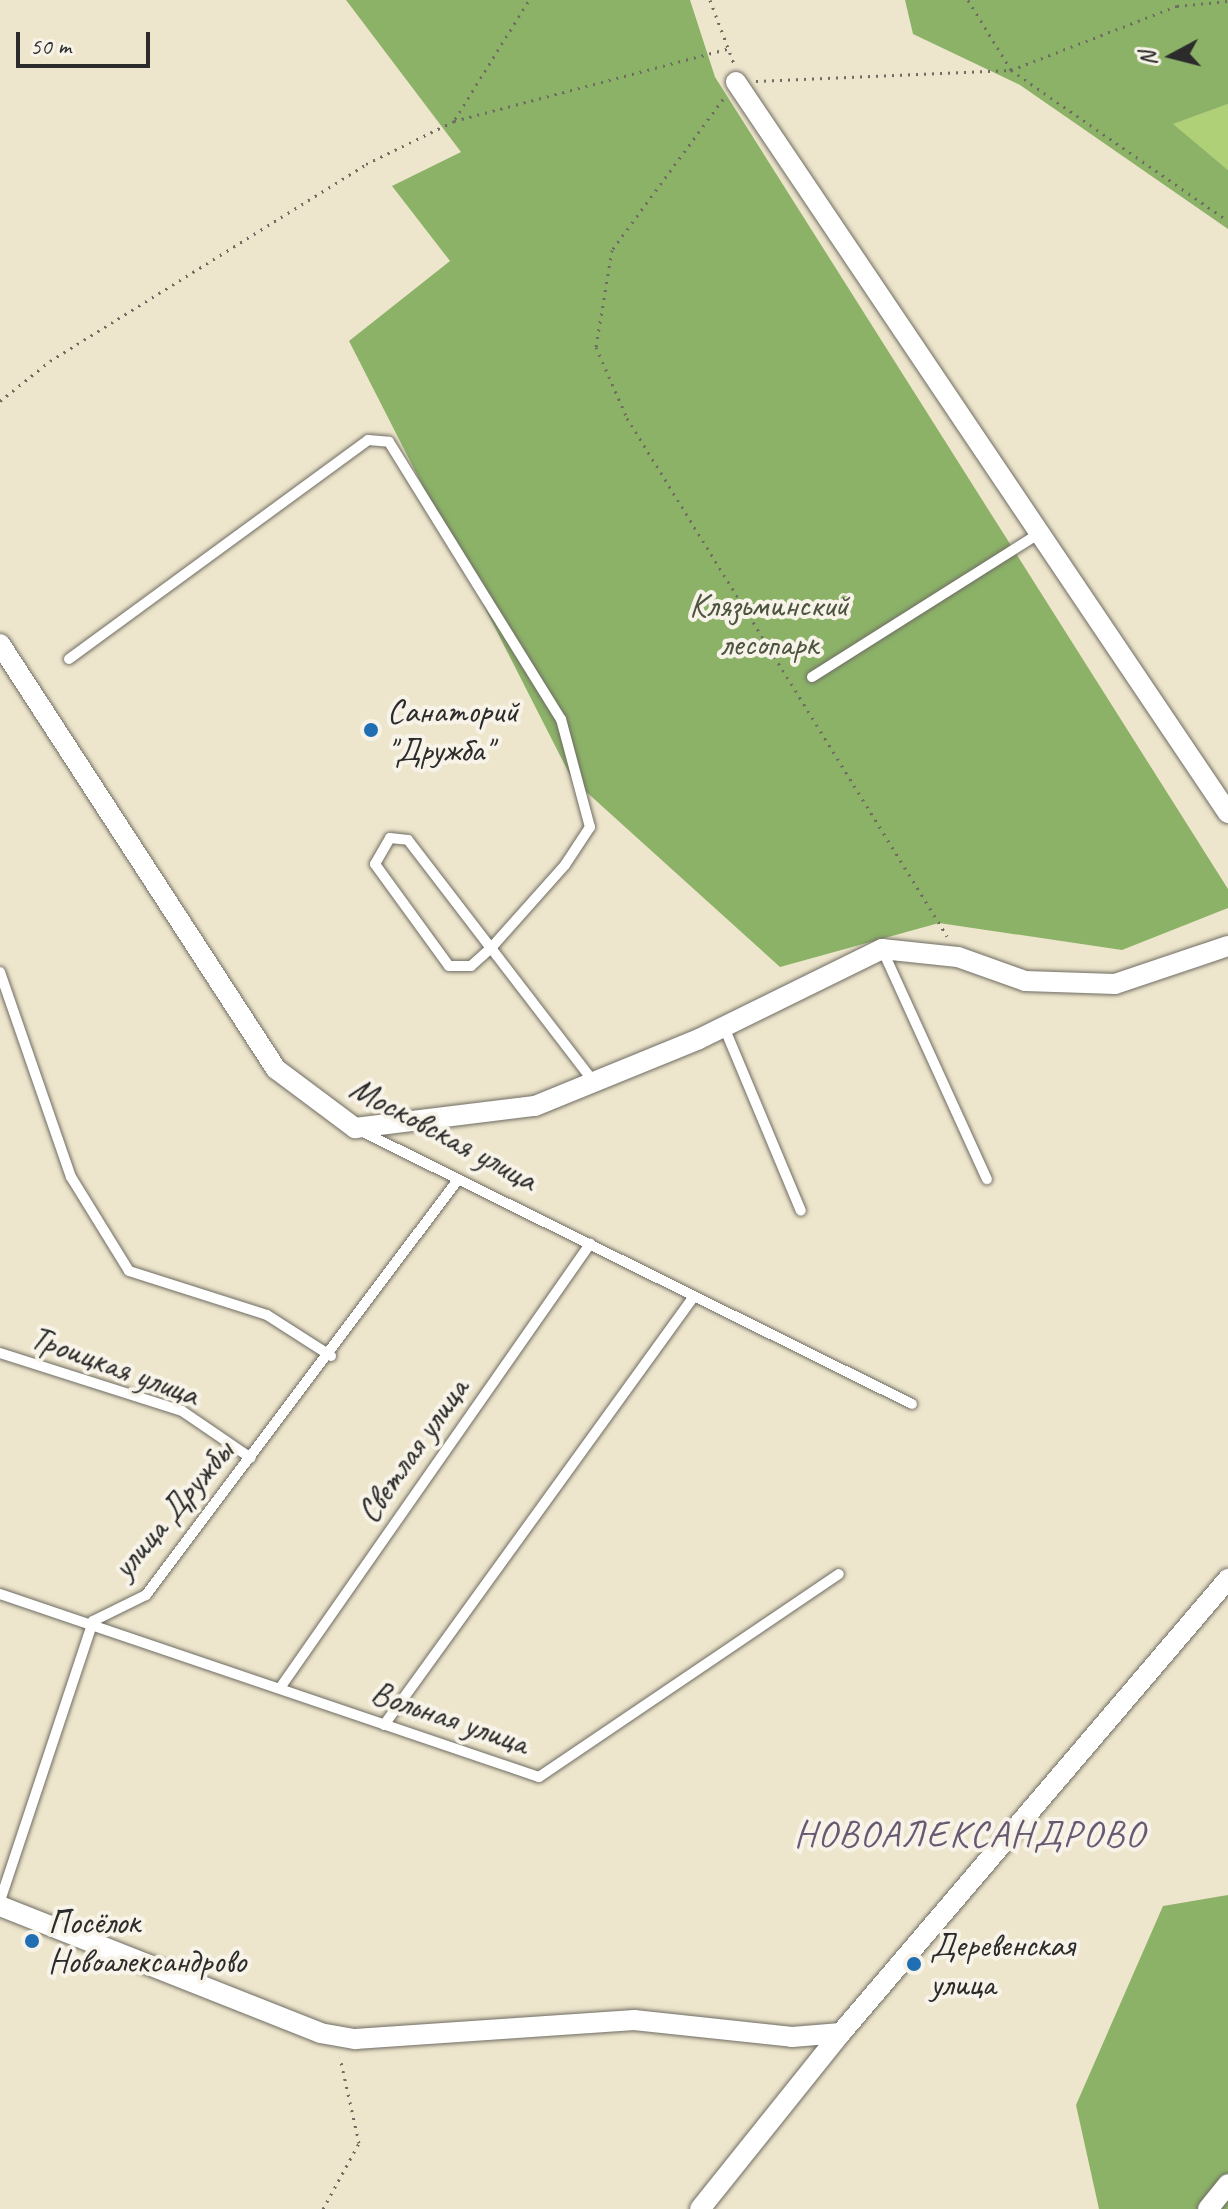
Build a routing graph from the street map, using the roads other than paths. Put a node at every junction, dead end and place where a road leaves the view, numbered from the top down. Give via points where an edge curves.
1 (736, 82) road end
2 (1040, 533) junction
3 (0, 644) edge
4 (69, 659) dead end
5 (812, 677) dead end
6 (1228, 813) edge
7 (1228, 946) edge
8 (491, 948) junction
9 (882, 949) junction
10 (0, 972) edge
11 (724, 1027) junction
12 (594, 1082) junction
13 (355, 1128) junction
14 (987, 1179) dead end
15 (457, 1181) junction
16 (801, 1211) dead end
17 (590, 1244) junction
18 (692, 1299) junction
19 (0, 1353) edge
20 (331, 1356) junction
21 (912, 1404) dead end
22 (251, 1458) junction
23 (839, 1574) dead end
24 (1228, 1579) edge
25 (0, 1594) edge
26 (93, 1621) junction
27 (280, 1688) junction
28 (384, 1725) junction
29 (0, 1903) edge
30 (841, 2033) junction
31 (1228, 2184) edge
32 (700, 2209) edge
33 (1208, 2209) edge

1 - 2 street
2 - 5 lane
2 - 6 street
3 - 13 street, Московская улица via 276,1069
4 - 8 lane via 368,440 389,442 561,719 590,827
7 - 9 street via 1115,984 1025,981 958,957
8 - 8 lane via 408,840 390,838 379,848 375,864 449,966 471,966
8 - 12 lane
9 - 11 street
9 - 14 lane
10 - 20 lane via 71,1177 129,1271 267,1315
11 - 12 street
11 - 16 lane
12 - 13 street via 535,1106
13 - 15 lane, Московская улица
15 - 17 lane, Московская улица
15 - 20 lane, улица Дружбы
17 - 18 lane, Московская улица
17 - 27 lane, Светлая улица
18 - 21 lane, Московская улица
18 - 28 lane
19 - 22 lane, Троицкая улица via 182,1411
20 - 22 lane, улица Дружбы
22 - 26 lane, улица Дружбы via 146,1595
23 - 28 lane, Вольная улица via 539,1777
24 - 30 street
25 - 26 lane, Вольная улица
26 - 27 lane, Вольная улица
26 - 29 lane
27 - 28 lane, Вольная улица
29 - 30 street via 320,2033 355,2039 634,2020 792,2037
30 - 32 street
31 - 33 street

